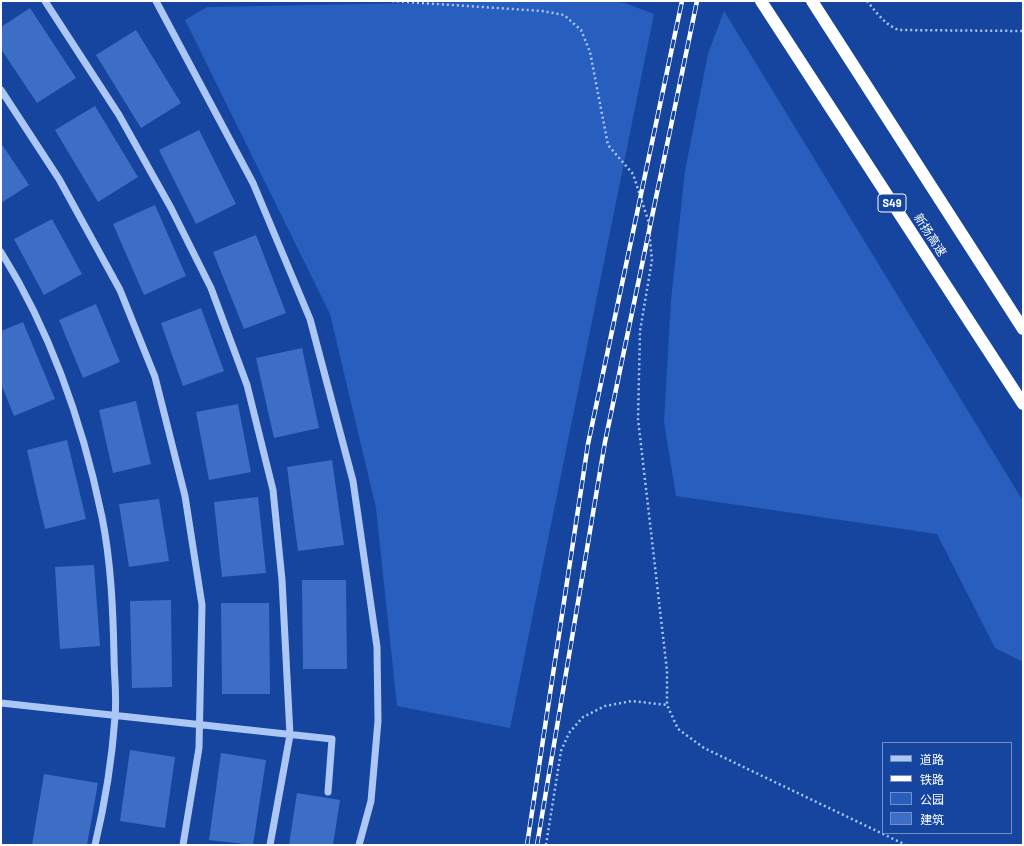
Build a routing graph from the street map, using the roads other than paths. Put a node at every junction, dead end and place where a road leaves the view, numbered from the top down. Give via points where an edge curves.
1 (44, 1) edge
2 (156, 1) edge
3 (761, 1) edge
4 (812, 1) edge
5 (1, 90) edge
6 (1, 252) edge
7 (1023, 329) edge
8 (1023, 404) edge
9 (1, 703) edge
10 (115, 715) junction
11 (201, 725) junction
12 (290, 735) junction
13 (328, 792) dead end
14 (95, 845) edge
15 (183, 845) edge
16 (270, 845) edge
17 (360, 845) edge

1 - 12 street via 119,115 171,208 211,288 247,385 273,490 282,580
2 - 17 street via 253,183 310,319 354,481 376,647 378,721 371,801
3 - 8 highway, 新扬高速 / S49
4 - 7 highway
5 - 11 street via 59,179 120,290 155,377 185,496 202,605
6 - 10 street via 18,279 52,351 76,418 102,517 112,599
9 - 10 street
10 - 11 street
10 - 14 street via 107,785
11 - 12 street
11 - 15 street
12 - 13 street via 332,739
12 - 16 street

